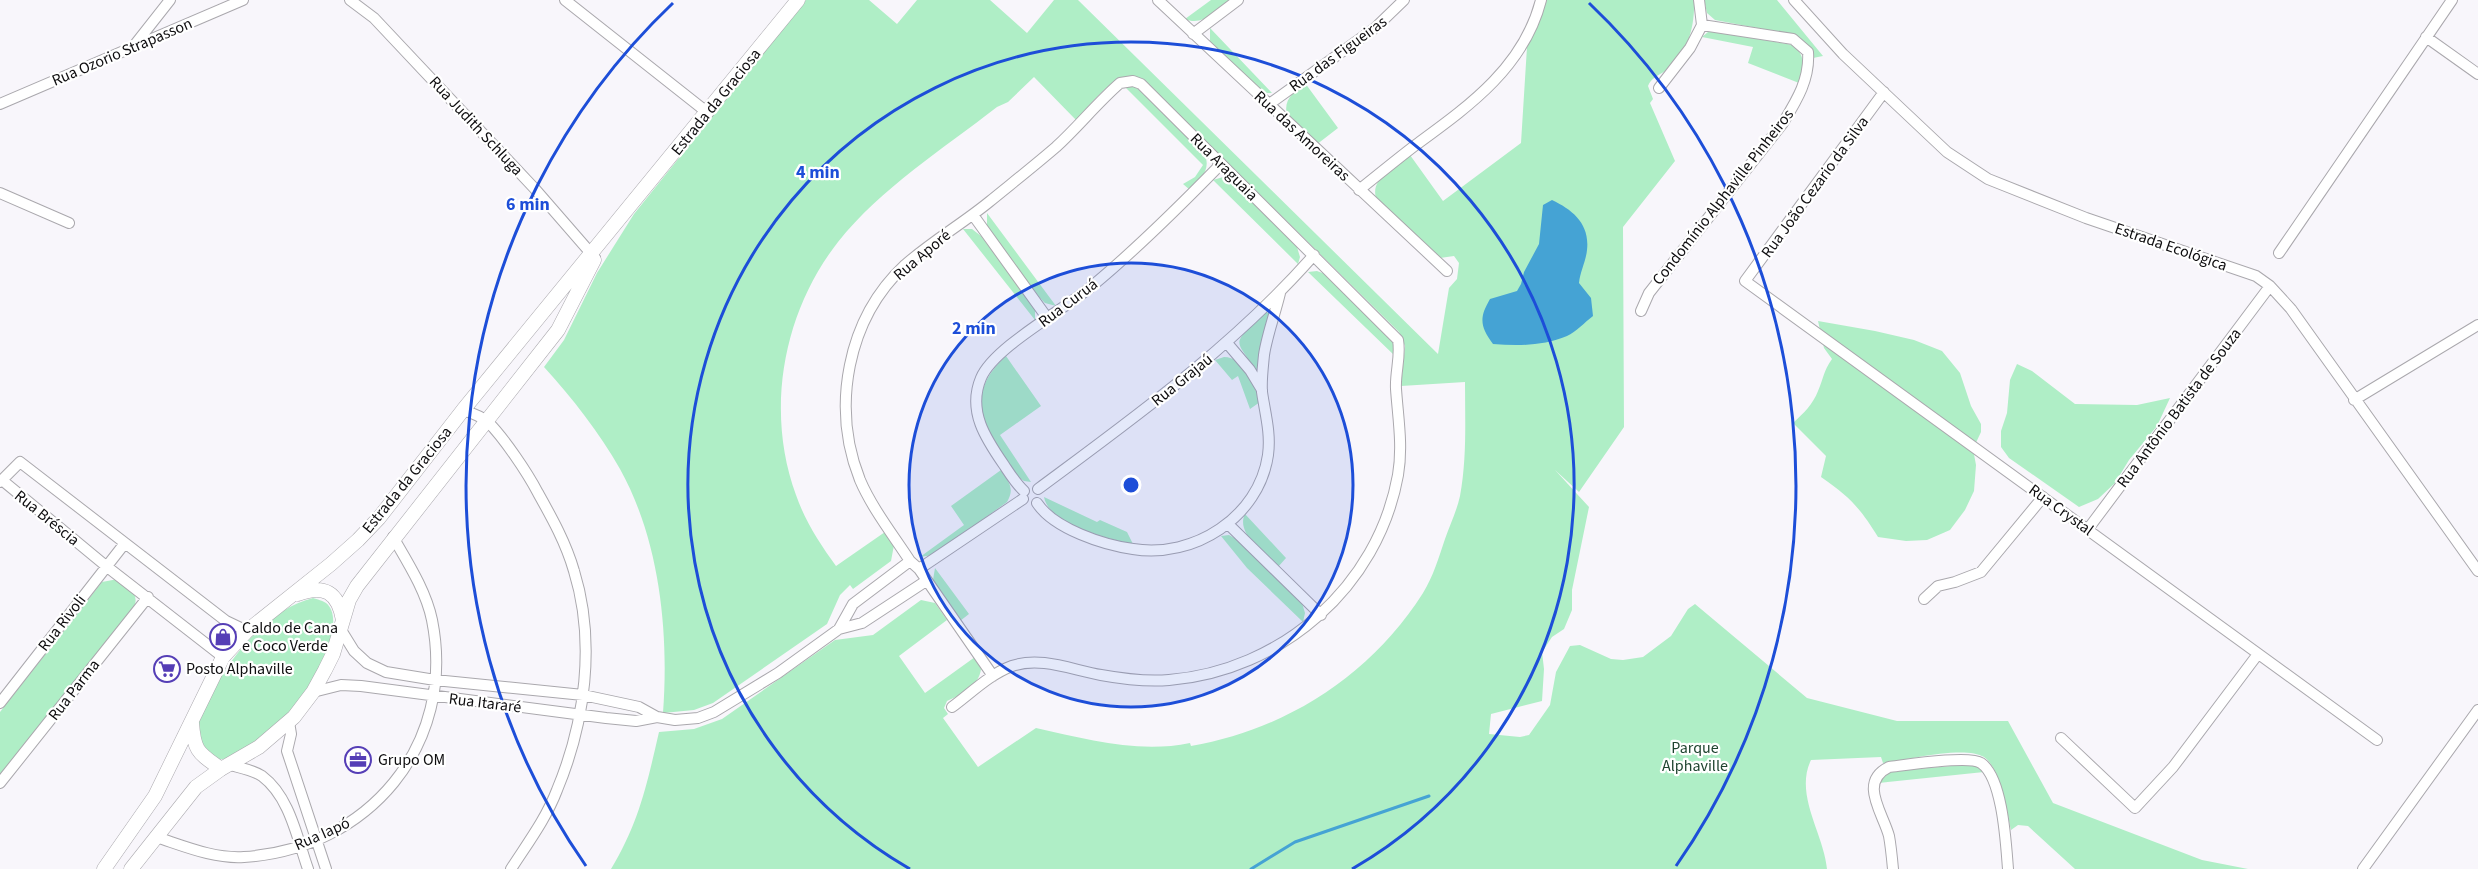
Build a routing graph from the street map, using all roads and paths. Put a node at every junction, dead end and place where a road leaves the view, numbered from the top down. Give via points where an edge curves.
1 (170, 0) edge
2 (243, 0) edge
3 (350, 0) edge
4 (565, 0) edge
5 (798, 0) edge
6 (1158, 0) edge
7 (1238, 0) edge
8 (1404, 0) edge
9 (1541, 0) edge
10 (1699, 0) edge
11 (1794, 0) edge
12 (2452, 0) edge
13 (1702, 24) junction
14 (1193, 34) junction
15 (2426, 37) junction
16 (133, 47) junction
17 (2478, 74) edge
18 (1133, 81) joint
19 (1659, 88) dead end
20 (1884, 92) junction
21 (0, 104) edge
22 (1268, 105) junction
23 (708, 112) junction
24 (1221, 164) junction
25 (1359, 190) junction
26 (0, 193) edge
27 (973, 215) junction
28 (69, 223) dead end
29 (2279, 253) dead end
30 (1314, 255) junction
31 (593, 256) junction
32 (1447, 271) dead end
33 (1745, 281) joint
34 (2270, 286) junction
35 (1280, 293) junction
36 (1641, 312) dead end
37 (1048, 319) junction
38 (2478, 325) edge
39 (1227, 343) junction
40 (1262, 390) junction
41 (2354, 400) junction
42 (463, 410) junction
43 (488, 422) junction
44 (1, 481) edge
45 (1038, 489) junction
46 (1023, 495) junction
47 (2043, 497) junction
48 (1037, 503) junction
49 (1228, 524) junction
50 (2088, 529) junction
51 (393, 537) junction
52 (125, 543) junction
53 (910, 561) junction
54 (106, 566) junction
55 (919, 569) junction
56 (2478, 571) edge
57 (926, 581) junction
58 (148, 597) junction
59 (287, 599) junction
60 (1924, 599) dead end
61 (1320, 615) junction
62 (342, 626) junction
63 (839, 629) junction
64 (248, 631) junction
65 (2258, 654) junction
66 (223, 657) junction
67 (993, 676) junction
68 (435, 680) junction
69 (313, 692) junction
70 (583, 695) junction
71 (432, 697) junction
72 (0, 703) edge
73 (952, 707) dead end
74 (2478, 710) edge
75 (580, 714) junction
76 (657, 717) junction
77 (192, 718) junction
78 (289, 722) junction
79 (2061, 738) dead end
80 (2377, 740) dead end
81 (226, 767) junction
82 (0, 783) edge
83 (156, 837) junction
84 (315, 839) junction
85 (300, 846) junction
86 (104, 869) edge
87 (131, 869) edge
88 (308, 869) edge
89 (326, 869) edge
90 (511, 869) edge
91 (1893, 869) edge
92 (2008, 869) edge
93 (2364, 869) edge

1 - 16 street
2 - 16 street, Rua Ozorio Strapasson
3 - 31 street, Rua Judith Schluga via 374,18
4 - 23 street
5 - 23 main road, Estrada da Graciosa
6 - 14 street, Rua das Amoreiras
7 - 14 street
8 - 22 street, Rua das Figueiras via 1374,28
9 - 25 street via 1535,22 1492,84 1462,112
10 - 13 street
11 - 20 street, Estrada Ecológica via 1842,54
12 - 15 street
13 - 19 street via 1690,48
13 - 36 street, Condomínio Alphaville Pinheiros via 1792,39 1808,52 1809,69 1799,97 1783,123 1649,293
14 - 22 street, Rua das Amoreiras
15 - 17 street
15 - 29 street
16 - 21 street, Rua Ozorio Strapasson
18 - 24 street, Rua Araguaia via 1141,84
18 - 27 street, Rua Aporé via 1120,83 1055,148
20 - 33 street, Rua João Cezario da Silva
20 - 34 street, Estrada Ecológica via 1947,152 1988,179 2086,218 2256,276
22 - 25 street, Rua das Amoreiras
23 - 31 main road, Estrada da Graciosa
24 - 30 street, Rua Araguaia
24 - 37 street, Rua Curuá via 1143,243
25 - 32 street, Rua das Amoreiras
26 - 28 street
27 - 37 street
27 - 53 street, Rua Aporé via 904,266 882,291 862,327 849,364 845,404 849,440 860,480
30 - 35 street, Rua Grajaú
30 - 61 street, Rua Araguaia via 1398,340 1401,353 1396,368 1401,447 1398,476 1385,519 1367,559
31 - 42 main road, Estrada da Graciosa
31 - 43 main road, Estrada da Graciosa via 558,330
33 - 47 street, Rua Crystal
34 - 41 street, Estrada Ecológica
34 - 50 street, Rua Antônio Batista de Souza
35 - 39 street, Rua Grajaú
35 - 40 street via 1264,354
37 - 46 street, Rua Curuá via 990,363 975,400 978,421 987,440
38 - 41 street
39 - 40 street
39 - 45 street, Rua Grajaú via 1140,414
40 - 49 street via 1269,427 1268,456 1258,484
41 - 56 street, Estrada Ecológica
42 - 43 street
42 - 59 main road, Estrada da Graciosa via 372,526
43 - 51 main road, Estrada da Graciosa
43 - 70 street via 530,478 560,532 575,572 584,624
44 - 52 street, Rua Bréscia via 20,462
44 - 54 street, Rua Bréscia
45 - 46 street via 1031,487
45 - 48 street
46 - 48 street via 1028,505
46 - 55 street
47 - 50 street, Rua Crystal
47 - 60 street via 1981,572 1938,586
48 - 49 street via 1057,521 1083,535 1116,547 1141,550 1185,547
49 - 61 street
50 - 65 street, Rua Crystal
51 - 62 main road, Estrada da Graciosa via 349,600
51 - 68 street, Rua Iapó via 419,584 432,619
52 - 54 street, Rua Rivoli
52 - 64 street, Rua Bréscia via 226,621
53 - 55 street, Rua Aporé
53 - 63 street via 853,604
54 - 58 street, Rua Bréscia
54 - 72 street, Rua Rivoli
55 - 57 street, Rua Aporé
57 - 63 street via 862,624
57 - 67 street, Rua Aporé
58 - 66 street, Rua Bréscia
58 - 82 street, Rua Parma
59 - 62 main road via 313,588 323,590 340,608
59 - 64 main road, Estrada da Graciosa
61 - 67 street, Rua Araguaia via 1248,662 1204,675 1135,680 1031,661
62 - 68 street, Rua Itararé via 354,651 367,663 386,672
62 - 69 main road, Estrada da Graciosa via 333,654
63 - 76 street, Rua Itararé via 714,712 698,718
64 - 66 main road, Estrada da Graciosa
65 - 79 street via 2173,767 2135,808
65 - 80 street, Rua Crystal
66 - 77 main road, Estrada da Graciosa
67 - 73 street, Rua Araguaia
68 - 70 street, Rua Itararé
68 - 71 street, Rua Iapó
69 - 71 street, Rua Itararé via 349,685
69 - 78 main road, Estrada da Graciosa
70 - 75 street
70 - 76 street, Rua Itararé via 639,707
71 - 75 street, Rua Itararé
71 - 84 street, Rua Iapó via 415,752 395,783 365,812 339,830
74 - 93 street
75 - 76 street, Rua Itararé via 636,721
75 - 90 street via 557,792
77 - 81 main road via 197,751
77 - 86 main road, Estrada da Graciosa via 155,796
78 - 81 main road, Estrada da Graciosa
78 - 84 street via 287,751
81 - 83 main road, Estrada da Graciosa via 196,787
81 - 85 street via 261,775 275,789 287,807
83 - 85 street, Rua Iapó via 213,854 242,857
83 - 87 main road, Estrada da Graciosa
84 - 85 street, Rua Iapó
84 - 89 street
85 - 88 street
91 - 92 street via 1889,837 1874,794 1873,782 1880,771 1889,766 1966,760 1980,763 1989,772 2004,815

